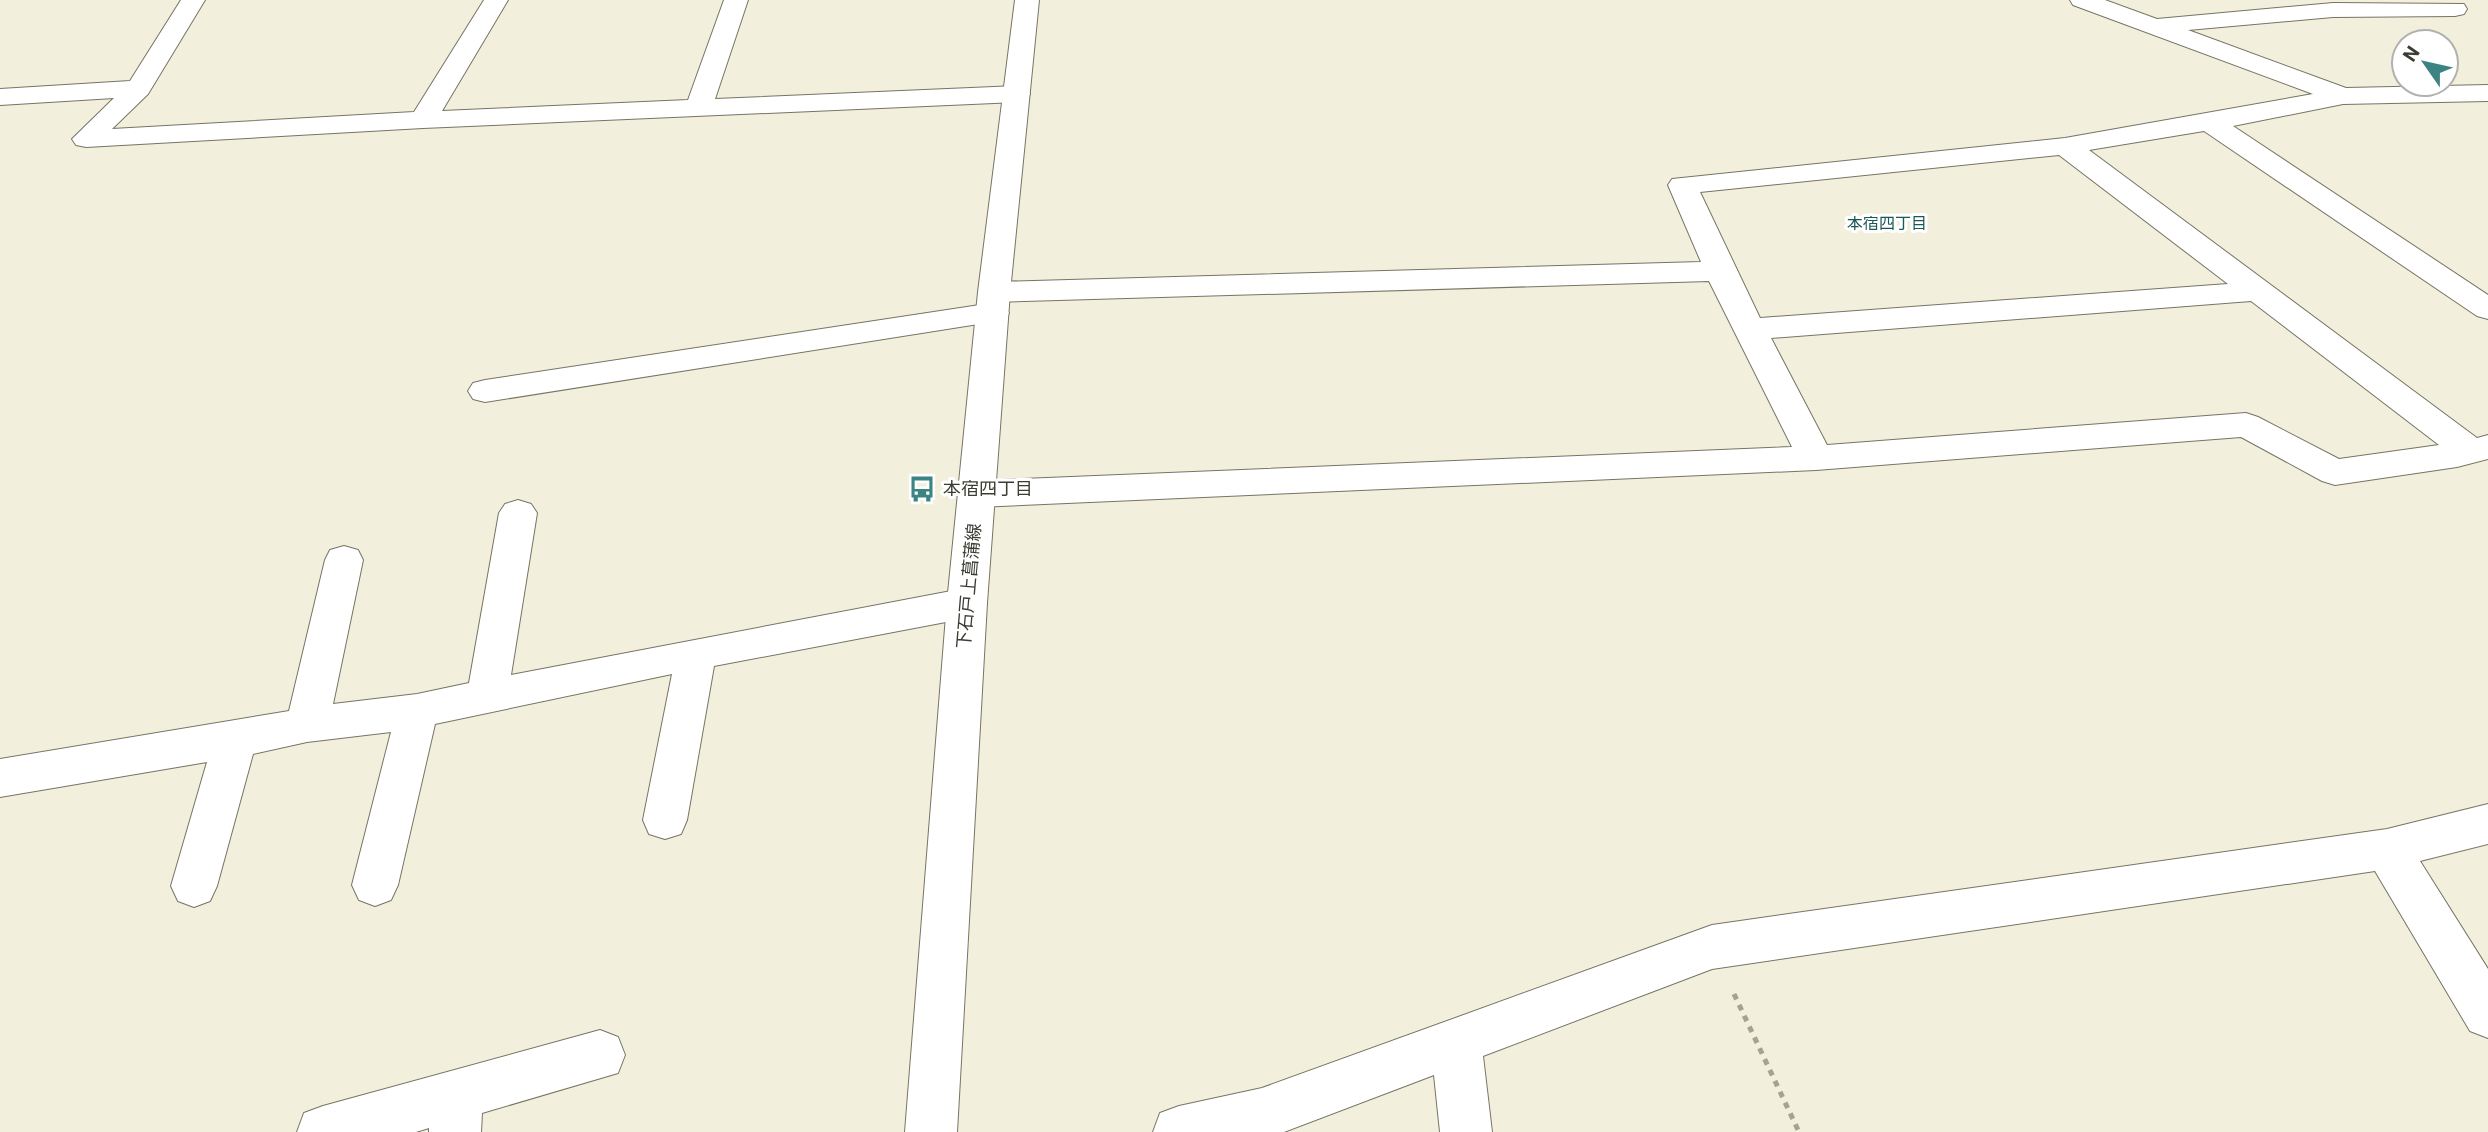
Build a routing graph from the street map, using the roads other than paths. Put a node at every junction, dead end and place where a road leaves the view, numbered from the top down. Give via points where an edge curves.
1 (193, 0) edge
2 (496, 0) edge
3 (736, 0) edge
4 (1027, 0) edge
5 (2082, 0) edge
6 (2455, 9) dead end
7 (2155, 26) junction
8 (139, 88) junction
9 (2488, 93) edge
10 (1017, 94) junction
11 (2343, 96) junction
12 (0, 97) edge
13 (699, 107) junction
14 (423, 120) junction
15 (2209, 122) junction
16 (2065, 146) junction
17 (1720, 271) junction
18 (2257, 290) junction
19 (994, 302) junction
20 (2488, 309) edge
21 (1750, 329) junction
22 (485, 391) dead end
23 (2480, 449) edge
24 (1816, 458) junction
25 (977, 494) junction
26 (518, 513) dead end
27 (344, 559) dead end
28 (967, 603) junction
29 (696, 654) junction
30 (487, 697) junction
31 (417, 711) junction
32 (307, 725) junction
33 (235, 740) junction
34 (0, 778) edge
35 (665, 820) dead end
36 (2488, 824) edge
37 (2387, 849) junction
38 (375, 885) dead end
39 (194, 886) dead end
40 (2488, 1014) edge
41 (1456, 1042) junction
42 (600, 1055) dead end
43 (455, 1114) edge
44 (323, 1132) edge
45 (931, 1132) edge
46 (1180, 1132) edge
47 (1465, 1132) edge

1 - 8 street
2 - 14 street
3 - 13 street
4 - 10 street, 下石戸上菖蒲線
5 - 7 street
6 - 7 street via 2333,10
7 - 11 street
8 - 12 street
8 - 14 street via 86,139
9 - 11 street
10 - 13 street
10 - 19 street, 下石戸上菖蒲線
11 - 15 street
13 - 14 street
15 - 16 street
15 - 20 street
16 - 17 street via 1682,185
16 - 18 street
17 - 19 street
17 - 21 street
18 - 21 street
18 - 23 street
19 - 22 street
19 - 25 street, 下石戸上菖蒲線
21 - 24 street
23 - 24 street via 2335,472 2246,425
24 - 25 street
25 - 28 street, 下石戸上菖蒲線
26 - 30 street
27 - 32 street
28 - 29 street
28 - 45 street, 下石戸上菖蒲線
29 - 30 street
29 - 35 street
30 - 31 street
31 - 32 street
31 - 38 street
32 - 33 street
33 - 34 street
33 - 39 street
36 - 37 street
37 - 40 street
37 - 41 street via 1712,947
41 - 46 street via 1262,1114
41 - 47 street
42 - 43 street
43 - 44 street

